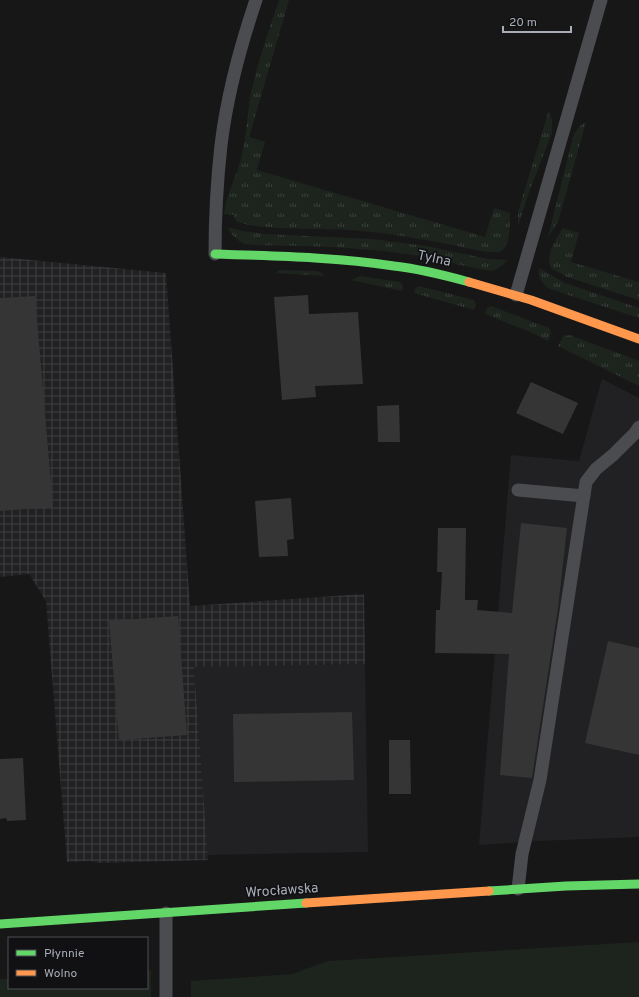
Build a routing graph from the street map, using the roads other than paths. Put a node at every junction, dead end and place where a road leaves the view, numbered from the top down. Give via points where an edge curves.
1 (256, 0) edge
2 (601, 0) edge
3 (214, 254) joint
4 (516, 295) junction
5 (639, 339) edge
6 (639, 427) edge
7 (518, 490) dead end
8 (584, 496) junction
9 (632, 875) dead end
10 (639, 884) edge
11 (566, 886) junction
12 (518, 889) junction
13 (166, 913) junction
14 (0, 924) edge
15 (166, 997) edge

1 - 3 lane via 237,63 221,144
2 - 4 lane
3 - 4 street, Tylna via 321,258 373,263 419,270
4 - 5 street, Tylna
6 - 8 lane via 613,455 596,468 586,482
7 - 8 lane
8 - 12 lane via 540,780 522,854
9 - 11 street, Wrocławska
10 - 11 street, Wrocławska
11 - 12 street, Wrocławska
12 - 13 street, Wrocławska
13 - 14 street, Wrocławska
13 - 15 lane

